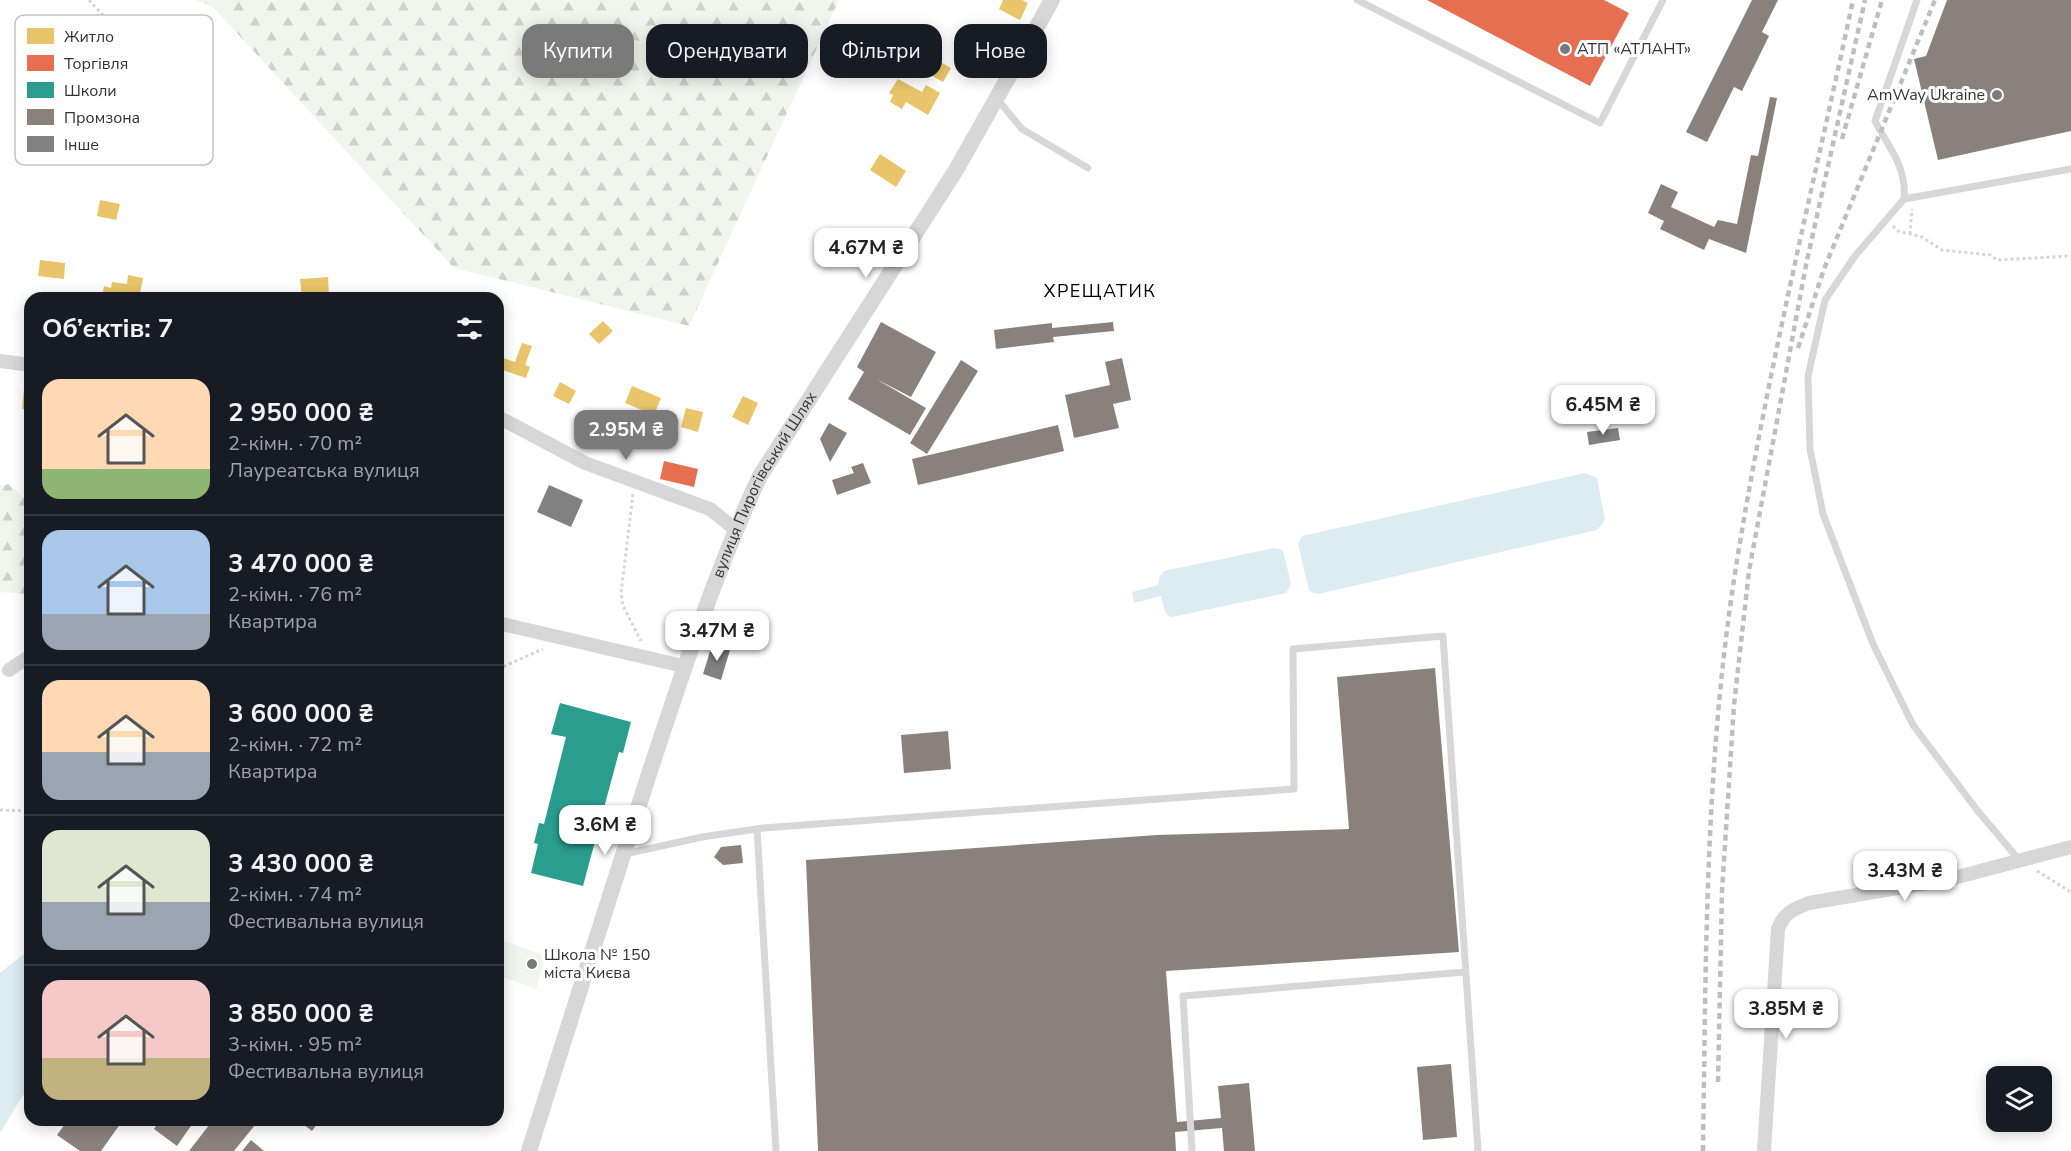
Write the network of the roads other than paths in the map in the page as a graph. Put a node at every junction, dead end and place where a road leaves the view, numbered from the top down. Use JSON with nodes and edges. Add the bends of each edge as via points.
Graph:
{"nodes":[{"id":1,"x":1052,"y":0,"type":"edge"},
{"id":2,"x":1357,"y":0,"type":"edge"},
{"id":3,"x":1663,"y":0,"type":"edge"},
{"id":4,"x":1917,"y":0,"type":"edge"},
{"id":5,"x":996,"y":98,"type":"junction"},
{"id":6,"x":1088,"y":168,"type":"dead end"},
{"id":7,"x":2071,"y":169,"type":"edge"},
{"id":8,"x":1904,"y":199,"type":"junction"},
{"id":9,"x":0,"y":361,"type":"edge"},
{"id":10,"x":24,"y":364,"type":"edge"},
{"id":11,"x":504,"y":420,"type":"edge"},
{"id":12,"x":735,"y":529,"type":"junction"},
{"id":13,"x":504,"y":624,"type":"edge"},
{"id":14,"x":24,"y":659,"type":"edge"},
{"id":15,"x":683,"y":666,"type":"junction"},
{"id":16,"x":5,"y":670,"type":"edge"},
{"id":17,"x":758,"y":829,"type":"junction"},
{"id":18,"x":2071,"y":847,"type":"edge"},
{"id":19,"x":623,"y":855,"type":"junction"},
{"id":20,"x":2020,"y":861,"type":"junction"},
{"id":21,"x":1466,"y":972,"type":"junction"},
{"id":22,"x":529,"y":1151,"type":"edge"},
{"id":23,"x":776,"y":1151,"type":"edge"},
{"id":24,"x":1192,"y":1151,"type":"edge"},
{"id":25,"x":1478,"y":1151,"type":"edge"},
{"id":26,"x":1764,"y":1151,"type":"edge"}],
"edges":[{"from":1,"to":5,"type":"street","name":"вулиця Пирогівський Шлях"},
{"from":2,"to":3,"type":"lane","via":[[1600,123]]},
{"from":4,"to":8,"type":"lane","via":[[1875,121],[1897,155],[1906,182]]},
{"from":5,"to":6,"type":"lane","via":[[1022,129]]},
{"from":5,"to":12,"type":"street","name":"вулиця Пирогівський Шлях","via":[[956,170],[760,476]]},
{"from":7,"to":8,"type":"lane"},
{"from":8,"to":20,"type":"lane","via":[[1855,256],[1825,300],[1808,376],[1810,449],[1822,514],[1873,644],[1913,725]]},
{"from":9,"to":10,"type":"street"},
{"from":11,"to":12,"type":"street","via":[[585,463],[710,509]]},
{"from":12,"to":15,"type":"street","name":"вулиця Пирогівський Шлях"},
{"from":13,"to":15,"type":"street"},
{"from":14,"to":16,"type":"street"},
{"from":15,"to":19,"type":"street","name":"вулиця Пирогівський Шлях"},
{"from":17,"to":19,"type":"lane"},
{"from":17,"to":21,"type":"lane","via":[[1294,789],[1293,649],[1443,636]]},
{"from":17,"to":23,"type":"lane"},
{"from":18,"to":20,"type":"street"},
{"from":19,"to":22,"type":"street","name":"вулиця Пирогівський Шлях"},
{"from":20,"to":26,"type":"street","via":[[1950,879],[1809,903],[1782,917],[1778,929]]},
{"from":21,"to":24,"type":"lane","via":[[1183,996]]},
{"from":21,"to":25,"type":"lane"}]}
